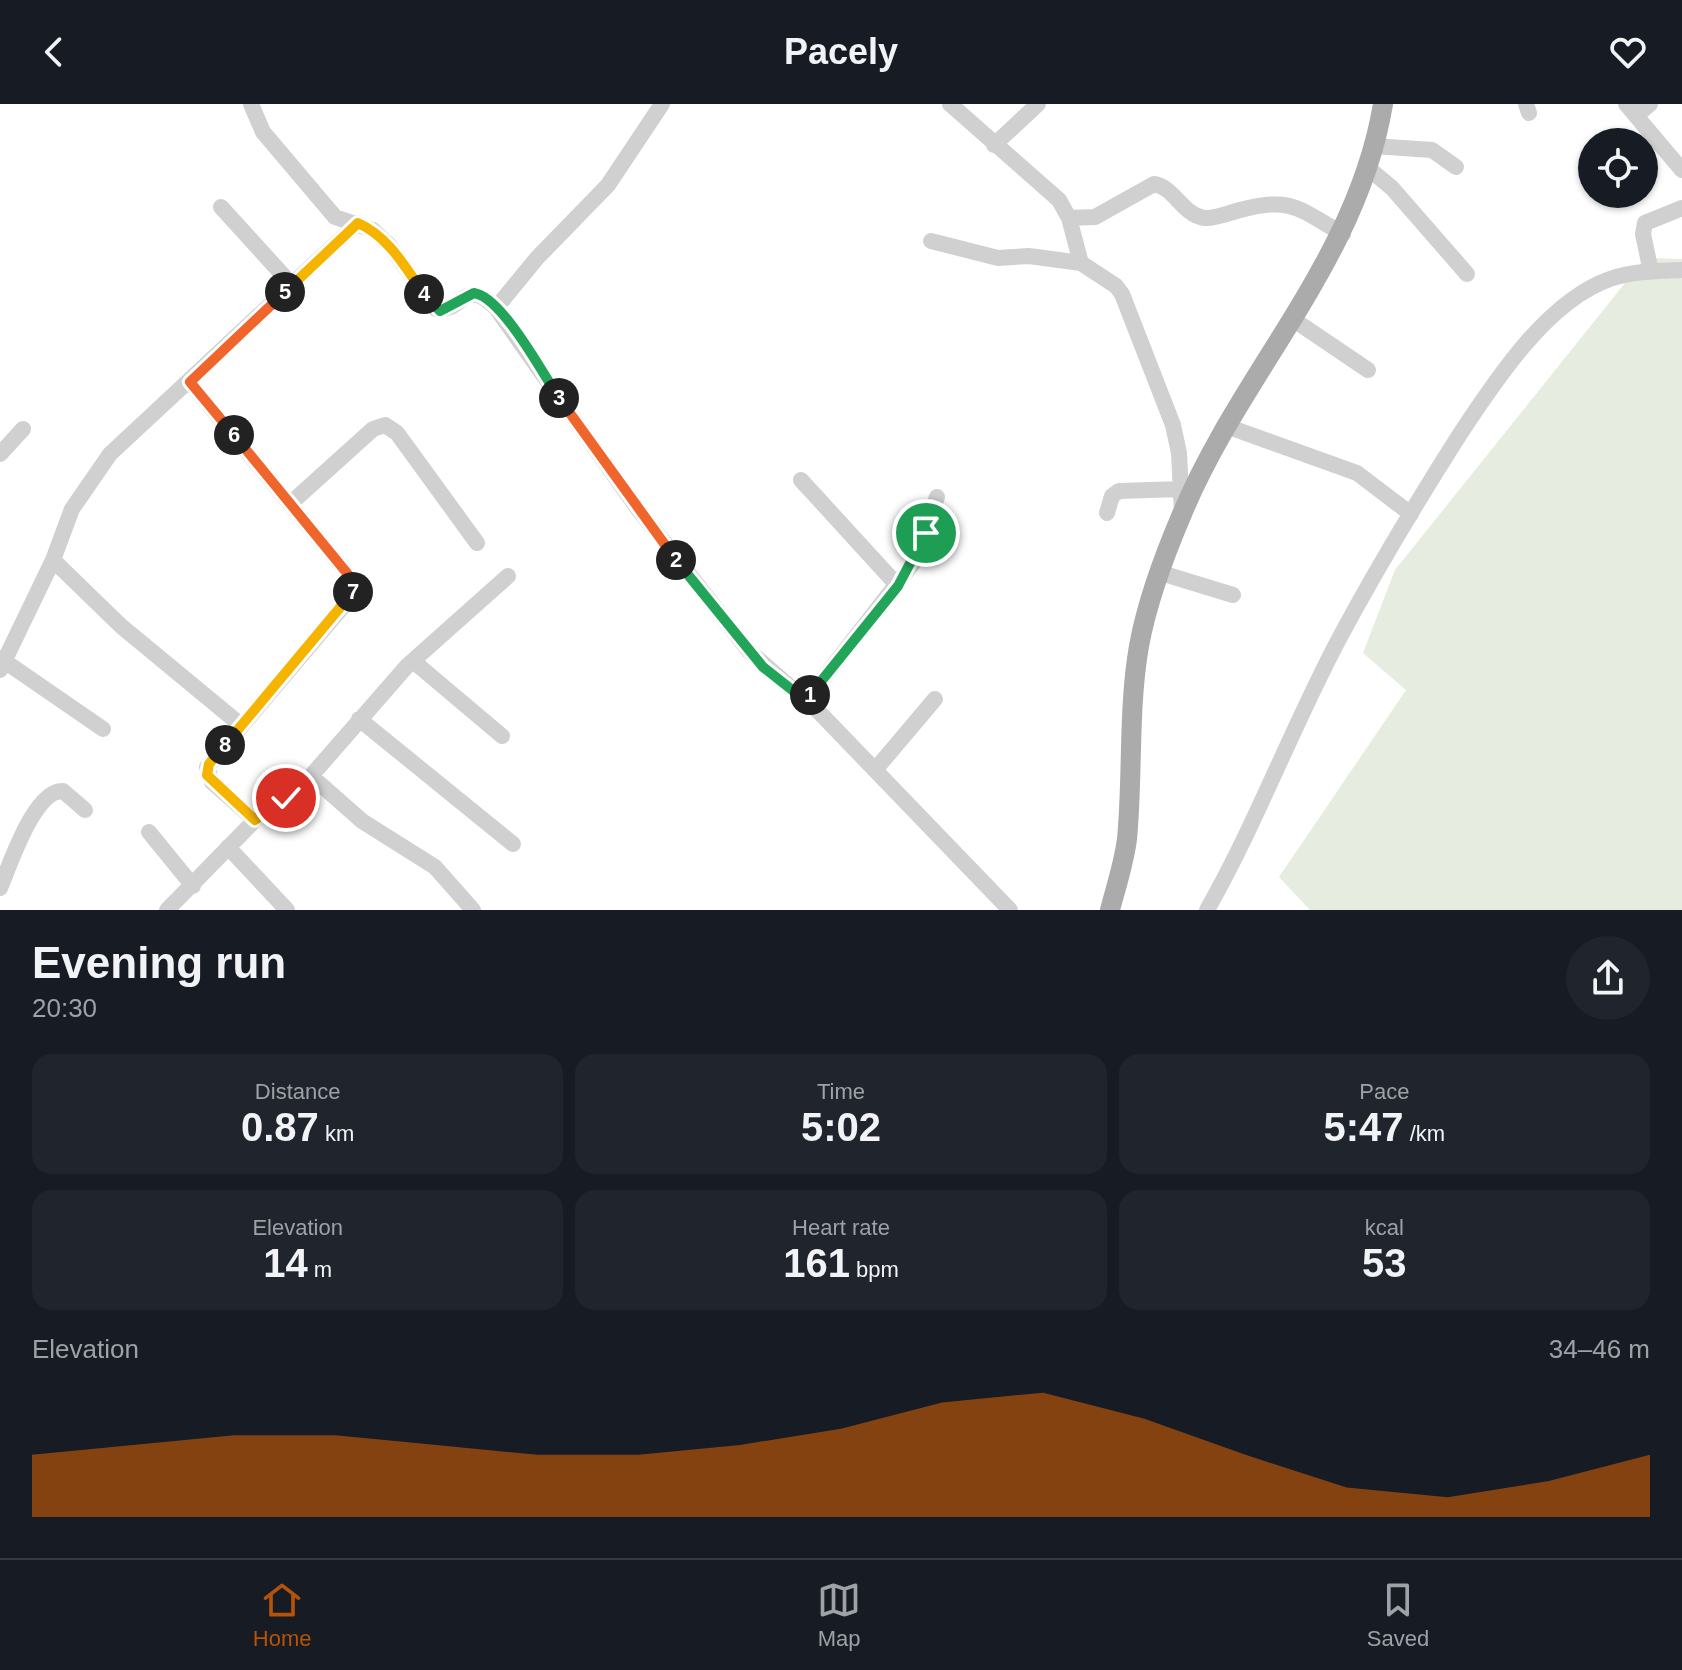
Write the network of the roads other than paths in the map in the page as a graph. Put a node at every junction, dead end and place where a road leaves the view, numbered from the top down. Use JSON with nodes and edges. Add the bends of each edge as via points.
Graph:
{"nodes":[{"id":1,"x":251,"y":104,"type":"edge"},
{"id":2,"x":662,"y":104,"type":"edge"},
{"id":3,"x":950,"y":104,"type":"edge"},
{"id":4,"x":1038,"y":104,"type":"edge"},
{"id":5,"x":1383,"y":104,"type":"edge"},
{"id":6,"x":1650,"y":104,"type":"edge"},
{"id":7,"x":1631,"y":110,"type":"edge"},
{"id":8,"x":994,"y":145,"type":"junction"},
{"id":9,"x":1373,"y":146,"type":"junction"},
{"id":10,"x":1456,"y":167,"type":"dead end"},
{"id":11,"x":1368,"y":168,"type":"junction"},
{"id":12,"x":1682,"y":170,"type":"edge"},
{"id":13,"x":221,"y":207,"type":"dead end"},
{"id":14,"x":1682,"y":208,"type":"edge"},
{"id":15,"x":1069,"y":218,"type":"junction"},
{"id":16,"x":358,"y":223,"type":"junction"},
{"id":17,"x":1343,"y":234,"type":"junction"},
{"id":18,"x":931,"y":241,"type":"dead end"},
{"id":19,"x":1081,"y":263,"type":"junction"},
{"id":20,"x":1682,"y":270,"type":"edge"},
{"id":21,"x":1651,"y":272,"type":"junction"},
{"id":22,"x":1467,"y":274,"type":"dead end"},
{"id":23,"x":292,"y":285,"type":"junction"},
{"id":24,"x":496,"y":308,"type":"junction"},
{"id":25,"x":1294,"y":320,"type":"junction"},
{"id":26,"x":1368,"y":370,"type":"dead end"},
{"id":27,"x":190,"y":382,"type":"junction"},
{"id":28,"x":1229,"y":427,"type":"junction"},
{"id":29,"x":23,"y":429,"type":"dead end"},
{"id":30,"x":0,"y":454,"type":"edge"},
{"id":31,"x":801,"y":480,"type":"dead end"},
{"id":32,"x":1181,"y":489,"type":"junction"},
{"id":33,"x":937,"y":497,"type":"dead end"},
{"id":34,"x":291,"y":503,"type":"junction"},
{"id":35,"x":1107,"y":513,"type":"dead end"},
{"id":36,"x":1411,"y":514,"type":"junction"},
{"id":37,"x":1182,"y":515,"type":"junction"},
{"id":38,"x":477,"y":543,"type":"dead end"},
{"id":39,"x":53,"y":560,"type":"junction"},
{"id":40,"x":1161,"y":573,"type":"junction"},
{"id":41,"x":508,"y":576,"type":"dead end"},
{"id":42,"x":898,"y":586,"type":"junction"},
{"id":43,"x":1233,"y":595,"type":"dead end"},
{"id":44,"x":413,"y":661,"type":"junction"},
{"id":45,"x":1,"y":663,"type":"edge"},
{"id":46,"x":935,"y":699,"type":"dead end"},
{"id":47,"x":806,"y":701,"type":"junction"},
{"id":48,"x":359,"y":719,"type":"junction"},
{"id":49,"x":242,"y":726,"type":"junction"},
{"id":50,"x":103,"y":729,"type":"dead end"},
{"id":51,"x":502,"y":736,"type":"dead end"},
{"id":52,"x":875,"y":770,"type":"junction"},
{"id":53,"x":311,"y":776,"type":"junction"},
{"id":54,"x":85,"y":810,"type":"dead end"},
{"id":55,"x":255,"y":820,"type":"junction"},
{"id":56,"x":149,"y":832,"type":"dead end"},
{"id":57,"x":513,"y":844,"type":"dead end"},
{"id":58,"x":228,"y":847,"type":"junction"},
{"id":59,"x":193,"y":886,"type":"junction"},
{"id":60,"x":0,"y":888,"type":"edge"},
{"id":61,"x":167,"y":910,"type":"edge"},
{"id":62,"x":287,"y":910,"type":"edge"},
{"id":63,"x":473,"y":910,"type":"edge"},
{"id":64,"x":1010,"y":910,"type":"edge"},
{"id":65,"x":1110,"y":910,"type":"edge"},
{"id":66,"x":1207,"y":910,"type":"edge"}],
"edges":[{"from":1,"to":16,"type":"street","via":[[263,132],[335,217]]},
{"from":2,"to":24,"type":"street","via":[[608,185]]},
{"from":3,"to":8,"type":"street"},
{"from":4,"to":8,"type":"street"},
{"from":5,"to":9,"type":"main road"},
{"from":6,"to":7,"type":"street"},
{"from":7,"to":12,"type":"street"},
{"from":8,"to":15,"type":"street","via":[[1059,200]]},
{"from":9,"to":10,"type":"street","via":[[1432,150]]},
{"from":9,"to":11,"type":"main road"},
{"from":11,"to":17,"type":"main road"},
{"from":11,"to":22,"type":"street"},
{"from":13,"to":23,"type":"street"},
{"from":14,"to":21,"type":"street","via":[[1645,223]]},
{"from":15,"to":17,"type":"street","via":[[1095,217],[1154,184],[1199,216],[1276,201]]},
{"from":15,"to":19,"type":"street"},
{"from":16,"to":23,"type":"street"},
{"from":16,"to":24,"type":"street","via":[[389,245],[436,309],[445,310],[474,293]]},
{"from":17,"to":25,"type":"main road"},
{"from":18,"to":19,"type":"street","via":[[998,258]]},
{"from":19,"to":32,"type":"street","via":[[1116,286],[1126,302],[1173,425]]},
{"from":20,"to":21,"type":"street"},
{"from":21,"to":36,"type":"street","via":[[1608,280],[1587,292],[1516,352]]},
{"from":23,"to":27,"type":"street"},
{"from":24,"to":47,"type":"street","via":[[694,584],[763,667]]},
{"from":25,"to":26,"type":"street"},
{"from":25,"to":28,"type":"main road"},
{"from":27,"to":34,"type":"street"},
{"from":27,"to":39,"type":"street","via":[[103,464],[72,509]]},
{"from":28,"to":36,"type":"street","via":[[1357,473]]},
{"from":28,"to":37,"type":"main road"},
{"from":29,"to":30,"type":"street"},
{"from":31,"to":42,"type":"street"},
{"from":32,"to":35,"type":"street","via":[[1119,491]]},
{"from":32,"to":37,"type":"street"},
{"from":33,"to":42,"type":"street","via":[[913,563]]},
{"from":34,"to":38,"type":"street","via":[[373,429],[385,425],[397,433]]},
{"from":34,"to":49,"type":"street","via":[[351,578],[354,591]]},
{"from":36,"to":66,"type":"street","via":[[1340,637]]},
{"from":37,"to":40,"type":"main road"},
{"from":39,"to":45,"type":"street"},
{"from":39,"to":49,"type":"street","via":[[121,626]]},
{"from":40,"to":43,"type":"street"},
{"from":40,"to":65,"type":"main road","via":[[1139,650],[1126,843]]},
{"from":41,"to":44,"type":"street"},
{"from":42,"to":47,"type":"street"},
{"from":44,"to":48,"type":"street"},
{"from":44,"to":51,"type":"street"},
{"from":45,"to":50,"type":"street"},
{"from":46,"to":52,"type":"street"},
{"from":47,"to":52,"type":"street"},
{"from":48,"to":53,"type":"street"},
{"from":48,"to":57,"type":"street"},
{"from":49,"to":55,"type":"street","via":[[209,764],[207,775]]},
{"from":52,"to":64,"type":"street"},
{"from":53,"to":55,"type":"street"},
{"from":53,"to":63,"type":"street","via":[[362,821],[435,867]]},
{"from":54,"to":60,"type":"street","via":[[63,791],[51,794],[27,824]]},
{"from":55,"to":58,"type":"street"},
{"from":56,"to":59,"type":"street"},
{"from":58,"to":59,"type":"street"},
{"from":58,"to":62,"type":"street"},
{"from":59,"to":61,"type":"street"}]}
